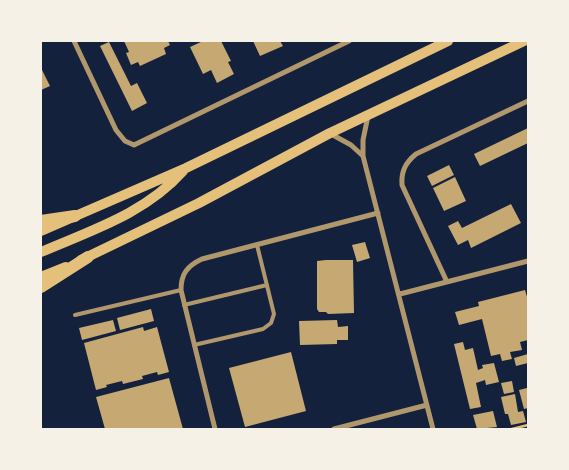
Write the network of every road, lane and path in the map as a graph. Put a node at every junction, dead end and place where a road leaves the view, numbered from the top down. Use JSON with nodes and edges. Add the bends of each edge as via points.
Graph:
{"nodes":[{"id":1,"x":74,"y":41,"type":"edge"},
{"id":2,"x":349,"y":41,"type":"edge"},
{"id":3,"x":448,"y":41,"type":"edge"},
{"id":4,"x":524,"y":41,"type":"edge"},
{"id":5,"x":528,"y":101,"type":"edge"},
{"id":6,"x":368,"y":116,"type":"junction"},
{"id":7,"x":330,"y":133,"type":"junction"},
{"id":8,"x":363,"y":156,"type":"junction"},
{"id":9,"x":186,"y":168,"type":"junction"},
{"id":10,"x":378,"y":213,"type":"junction"},
{"id":11,"x":75,"y":216,"type":"junction"},
{"id":12,"x":41,"y":221,"type":"edge"},
{"id":13,"x":41,"y":231,"type":"edge"},
{"id":14,"x":257,"y":245,"type":"junction"},
{"id":15,"x":41,"y":252,"type":"edge"},
{"id":16,"x":88,"y":257,"type":"junction"},
{"id":17,"x":528,"y":261,"type":"edge"},
{"id":18,"x":41,"y":277,"type":"edge"},
{"id":19,"x":446,"y":282,"type":"junction"},
{"id":20,"x":267,"y":285,"type":"junction"},
{"id":21,"x":41,"y":287,"type":"edge"},
{"id":22,"x":181,"y":290,"type":"junction"},
{"id":23,"x":400,"y":294,"type":"junction"},
{"id":24,"x":184,"y":305,"type":"junction"},
{"id":25,"x":75,"y":315,"type":"dead end"},
{"id":26,"x":194,"y":345,"type":"junction"},
{"id":27,"x":427,"y":405,"type":"junction"},
{"id":28,"x":528,"y":425,"type":"edge"},
{"id":29,"x":215,"y":429,"type":"edge"},
{"id":30,"x":334,"y":429,"type":"edge"},
{"id":31,"x":434,"y":429,"type":"edge"},
{"id":32,"x":512,"y":429,"type":"edge"}],
"edges":[{"from":1,"to":2,"type":"street","via":[[116,130],[125,141],[134,145]]},
{"from":3,"to":9,"type":"main road"},
{"from":4,"to":6,"type":"main road"},
{"from":5,"to":19,"type":"street","via":[[416,154],[404,168],[402,186]]},
{"from":6,"to":7,"type":"main road"},
{"from":6,"to":8,"type":"street"},
{"from":7,"to":8,"type":"street","via":[[345,140]]},
{"from":7,"to":16,"type":"main road","via":[[200,203]]},
{"from":8,"to":10,"type":"street"},
{"from":9,"to":11,"type":"main road"},
{"from":9,"to":15,"type":"main road","via":[[163,192],[136,209]]},
{"from":10,"to":14,"type":"street"},
{"from":10,"to":23,"type":"street"},
{"from":11,"to":12,"type":"main road"},
{"from":11,"to":13,"type":"main road"},
{"from":14,"to":20,"type":"lane"},
{"from":14,"to":22,"type":"street","via":[[192,263],[183,275]]},
{"from":16,"to":18,"type":"main road"},
{"from":16,"to":21,"type":"main road"},
{"from":17,"to":19,"type":"street"},
{"from":19,"to":23,"type":"street"},
{"from":20,"to":24,"type":"lane"},
{"from":20,"to":26,"type":"lane","via":[[274,314],[269,325]]},
{"from":22,"to":24,"type":"street"},
{"from":22,"to":25,"type":"lane"},
{"from":23,"to":27,"type":"street"},
{"from":24,"to":26,"type":"street"},
{"from":26,"to":29,"type":"street"},
{"from":27,"to":30,"type":"street"},
{"from":27,"to":31,"type":"street"},
{"from":28,"to":32,"type":"path"}]}
